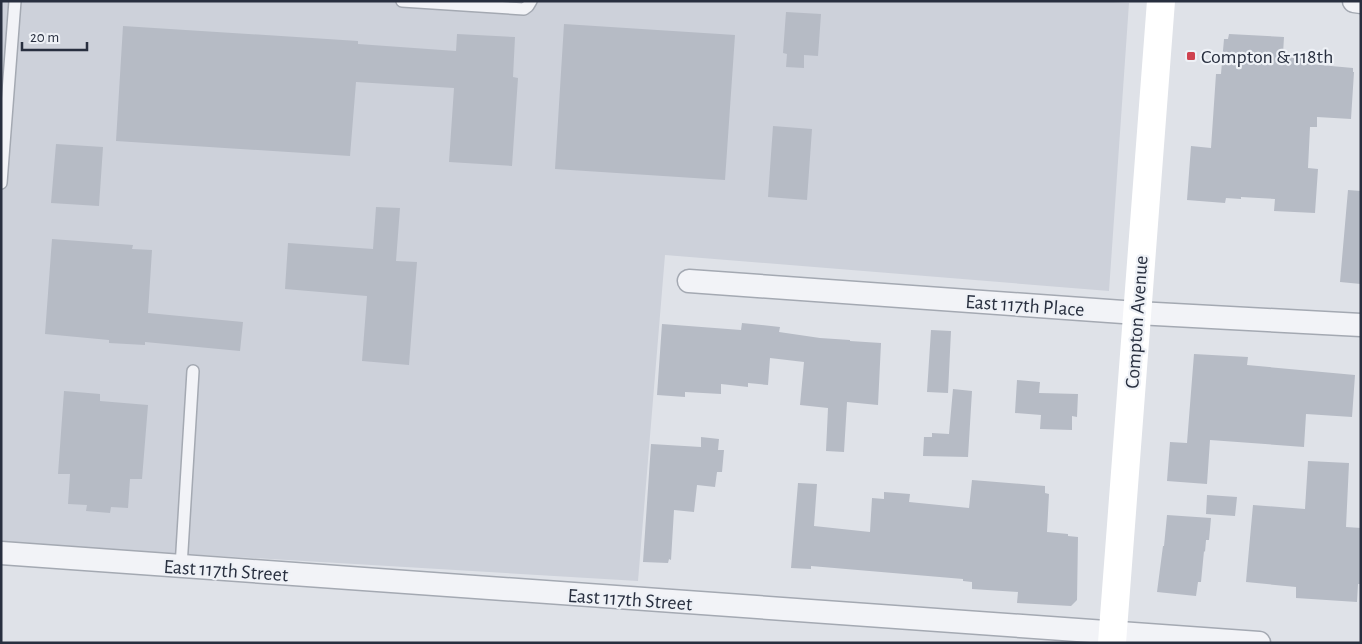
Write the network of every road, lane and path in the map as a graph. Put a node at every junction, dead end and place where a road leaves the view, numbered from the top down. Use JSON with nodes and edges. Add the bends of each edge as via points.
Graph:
{"nodes":[{"id":1,"x":15,"y":1,"type":"edge"},
{"id":2,"x":402,"y":1,"type":"edge"},
{"id":3,"x":531,"y":1,"type":"edge"},
{"id":4,"x":1161,"y":1,"type":"edge"},
{"id":5,"x":1354,"y":1,"type":"edge"},
{"id":6,"x":1361,"y":2,"type":"edge"},
{"id":7,"x":1,"y":183,"type":"edge"},
{"id":8,"x":689,"y":281,"type":"dead end"},
{"id":9,"x":1137,"y":313,"type":"junction"},
{"id":10,"x":1361,"y":325,"type":"edge"},
{"id":11,"x":193,"y":371,"type":"dead end"},
{"id":12,"x":1,"y":553,"type":"edge"},
{"id":13,"x":181,"y":567,"type":"junction"},
{"id":14,"x":1113,"y":638,"type":"edge"},
{"id":15,"x":1259,"y":643,"type":"edge"}],
"edges":[{"from":1,"to":7,"type":"lane"},
{"from":2,"to":3,"type":"lane","via":[[524,9]]},
{"from":4,"to":9,"type":"main road","name":"Compton Avenue"},
{"from":5,"to":6,"type":"street"},
{"from":8,"to":9,"type":"street","name":"East 117th Place"},
{"from":9,"to":10,"type":"street","name":"East 117th Place"},
{"from":9,"to":14,"type":"main road","name":"Compton Avenue"},
{"from":11,"to":13,"type":"lane"},
{"from":12,"to":13,"type":"street","name":"East 117th Street"},
{"from":13,"to":14,"type":"street","name":"East 117th Street"},
{"from":14,"to":15,"type":"street","name":"East 117th Street"}]}
